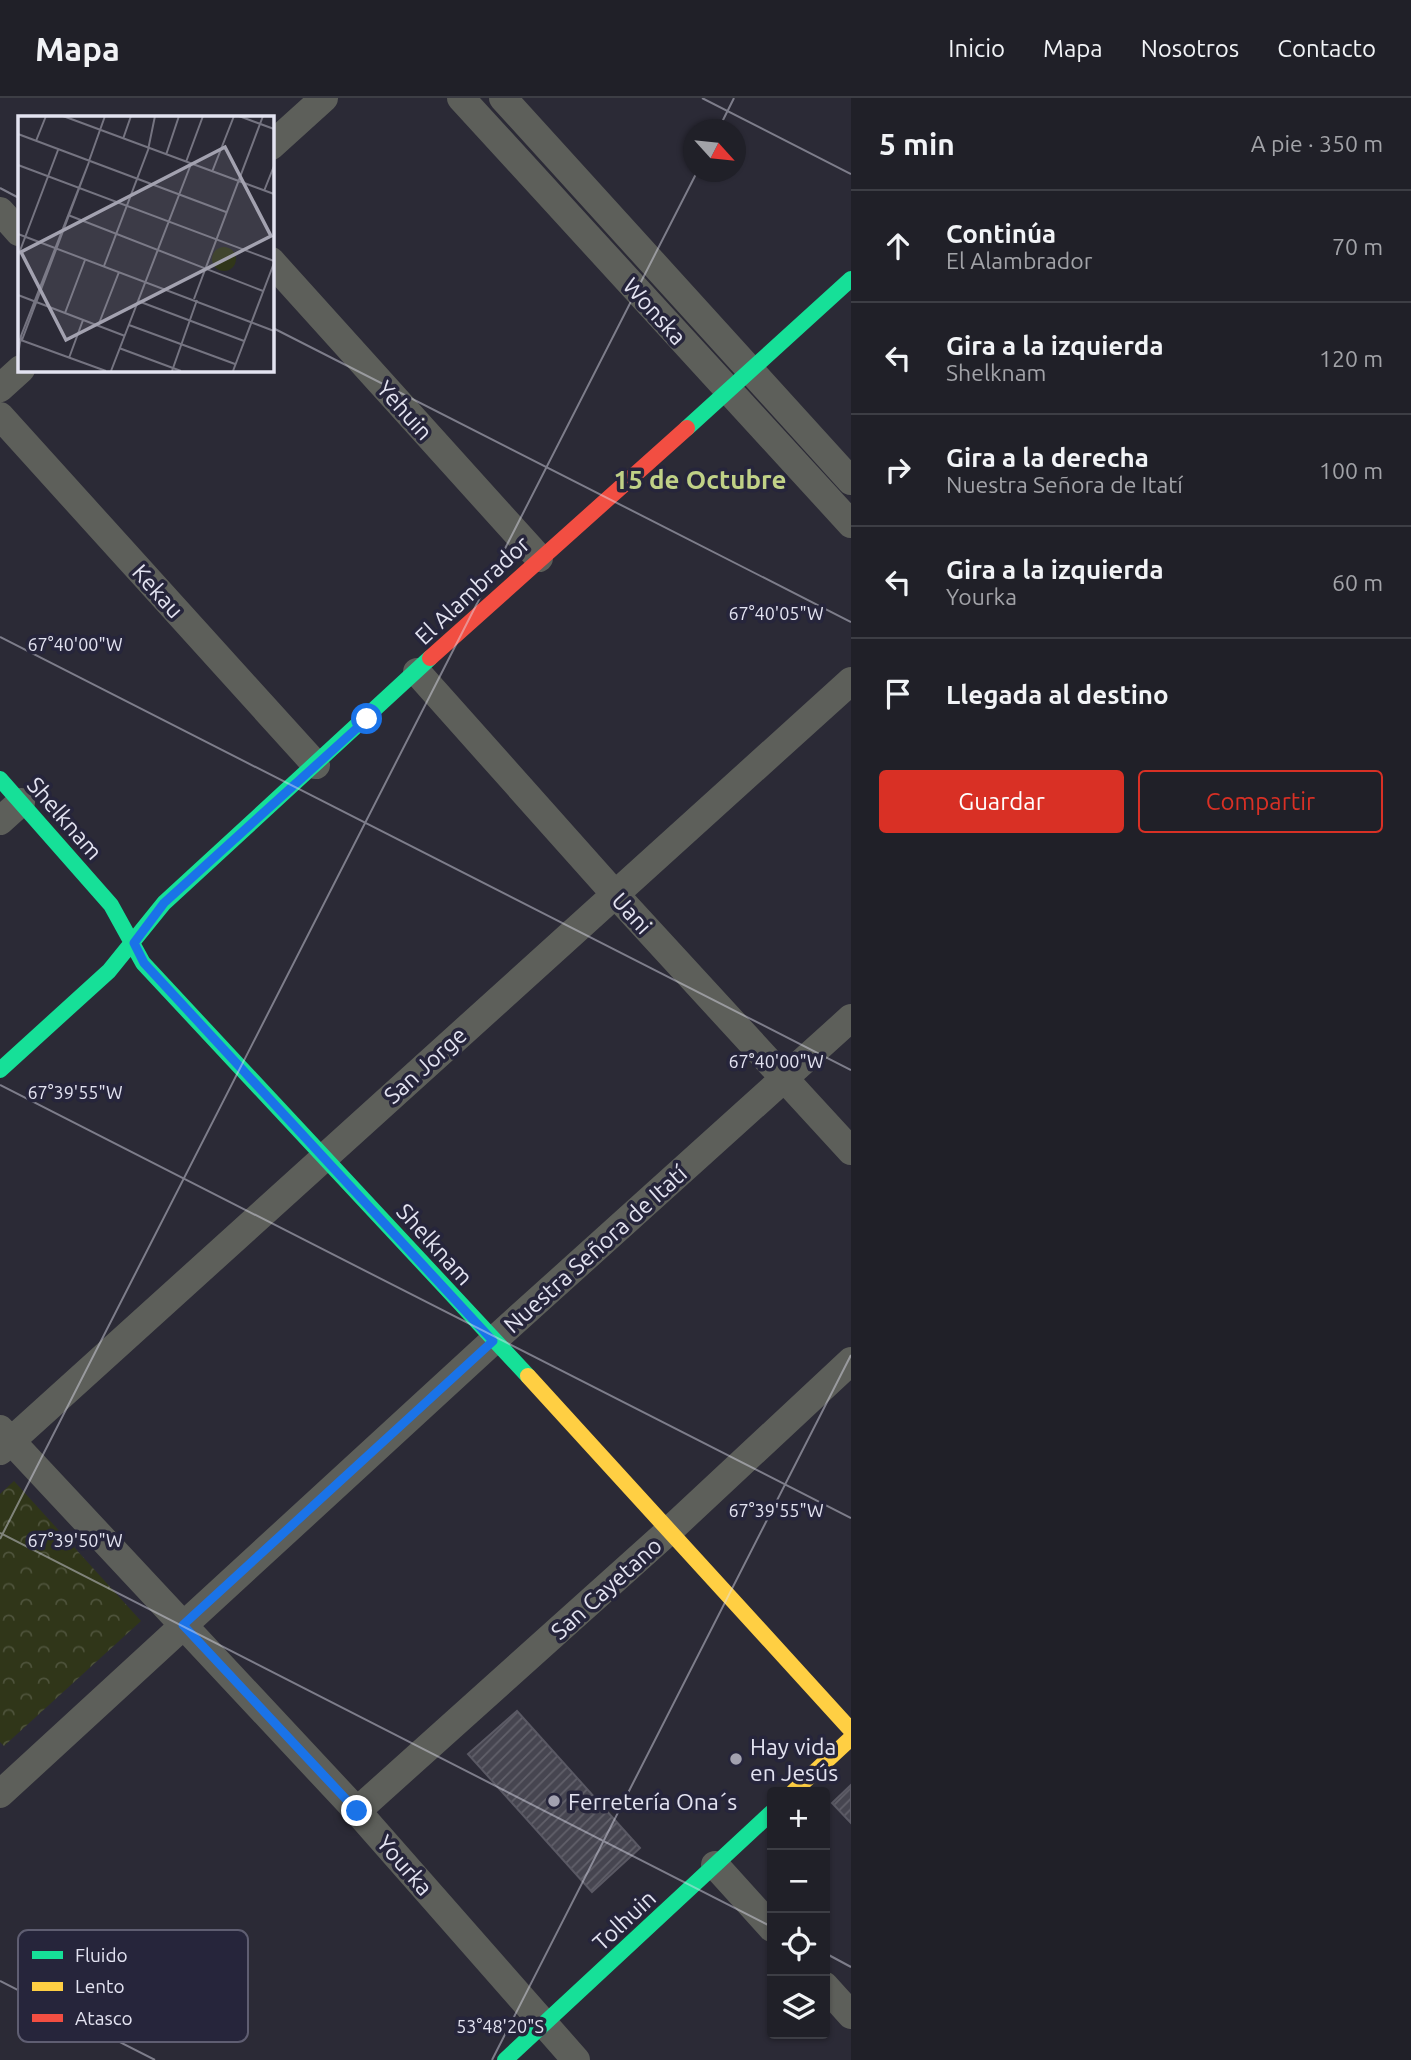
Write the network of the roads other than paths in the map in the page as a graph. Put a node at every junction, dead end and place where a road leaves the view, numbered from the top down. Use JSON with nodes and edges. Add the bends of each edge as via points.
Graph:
{"nodes":[{"id":1,"x":324,"y":98,"type":"edge"},
{"id":2,"x":461,"y":98,"type":"edge"},
{"id":3,"x":503,"y":98,"type":"edge"},
{"id":4,"x":273,"y":144,"type":"edge"},
{"id":5,"x":0,"y":211,"type":"edge"},
{"id":6,"x":18,"y":231,"type":"edge"},
{"id":7,"x":273,"y":263,"type":"edge"},
{"id":8,"x":851,"y":279,"type":"edge"},
{"id":9,"x":19,"y":371,"type":"edge"},
{"id":10,"x":750,"y":371,"type":"junction"},
{"id":11,"x":0,"y":388,"type":"edge"},
{"id":12,"x":729,"y":391,"type":"junction"},
{"id":13,"x":0,"y":416,"type":"edge"},
{"id":14,"x":851,"y":481,"type":"edge"},
{"id":15,"x":851,"y":524,"type":"edge"},
{"id":16,"x":538,"y":558,"type":"junction"},
{"id":17,"x":417,"y":672,"type":"junction"},
{"id":18,"x":851,"y":681,"type":"edge"},
{"id":19,"x":316,"y":765,"type":"junction"},
{"id":20,"x":0,"y":779,"type":"edge"},
{"id":21,"x":21,"y":802,"type":"junction"},
{"id":22,"x":0,"y":821,"type":"edge"},
{"id":23,"x":614,"y":893,"type":"junction"},
{"id":24,"x":134,"y":943,"type":"junction"},
{"id":25,"x":851,"y":1018,"type":"edge"},
{"id":26,"x":0,"y":1070,"type":"edge"},
{"id":27,"x":784,"y":1079,"type":"junction"},
{"id":28,"x":851,"y":1151,"type":"edge"},
{"id":29,"x":324,"y":1156,"type":"junction"},
{"id":30,"x":493,"y":1341,"type":"junction"},
{"id":31,"x":851,"y":1361,"type":"edge"},
{"id":32,"x":4,"y":1440,"type":"edge"},
{"id":33,"x":671,"y":1529,"type":"junction"},
{"id":34,"x":183,"y":1625,"type":"junction"},
{"id":35,"x":851,"y":1730,"type":"edge"},
{"id":36,"x":851,"y":1738,"type":"edge"},
{"id":37,"x":798,"y":1787,"type":"edge"},
{"id":38,"x":0,"y":1794,"type":"edge"},
{"id":39,"x":357,"y":1811,"type":"junction"},
{"id":40,"x":767,"y":1817,"type":"edge"},
{"id":41,"x":715,"y":1865,"type":"junction"},
{"id":42,"x":767,"y":1922,"type":"edge"},
{"id":43,"x":830,"y":1992,"type":"edge"},
{"id":44,"x":851,"y":2015,"type":"edge"},
{"id":45,"x":544,"y":2025,"type":"junction"},
{"id":46,"x":505,"y":2060,"type":"edge"},
{"id":47,"x":576,"y":2060,"type":"edge"}],
"edges":[{"from":1,"to":4,"type":"street"},
{"from":2,"to":12,"type":"street","name":"Wonska"},
{"from":3,"to":10,"type":"street","name":"Wonska"},
{"from":5,"to":6,"type":"street"},
{"from":7,"to":16,"type":"street","name":"Yehuin"},
{"from":8,"to":10,"type":"street","name":"El Alambrador"},
{"from":9,"to":11,"type":"street"},
{"from":10,"to":12,"type":"street","name":"El Alambrador"},
{"from":10,"to":14,"type":"street","name":"Wonska"},
{"from":12,"to":15,"type":"street","name":"Wonska"},
{"from":12,"to":16,"type":"street","name":"El Alambrador"},
{"from":13,"to":19,"type":"street","name":"Kekau"},
{"from":16,"to":17,"type":"street","name":"El Alambrador"},
{"from":17,"to":19,"type":"street","name":"El Alambrador"},
{"from":17,"to":23,"type":"street","name":"Uani"},
{"from":18,"to":23,"type":"street","name":"San Jorge"},
{"from":19,"to":24,"type":"street","name":"El Alambrador","via":[[164,903]]},
{"from":20,"to":21,"type":"street","name":"Shelknam"},
{"from":21,"to":22,"type":"street"},
{"from":21,"to":24,"type":"street","name":"Shelknam","via":[[111,905]]},
{"from":23,"to":27,"type":"street","name":"Uani"},
{"from":23,"to":29,"type":"street","name":"San Jorge"},
{"from":24,"to":26,"type":"street","name":"El Alambrador"},
{"from":24,"to":29,"type":"street","name":"Shelknam","via":[[144,963]]},
{"from":25,"to":27,"type":"street","name":"Nuestra Señora de Itatí"},
{"from":27,"to":28,"type":"street","name":"Uani"},
{"from":27,"to":30,"type":"street","name":"Nuestra Señora de Itatí"},
{"from":29,"to":30,"type":"street","name":"Shelknam"},
{"from":29,"to":32,"type":"street","name":"San Jorge"},
{"from":30,"to":33,"type":"street","name":"Shelknam"},
{"from":30,"to":34,"type":"street","name":"Nuestra Señora de Itatí"},
{"from":31,"to":33,"type":"street","name":"San Cayetano"},
{"from":32,"to":34,"type":"street","name":"Yourka"},
{"from":33,"to":35,"type":"street","name":"Shelknam"},
{"from":33,"to":39,"type":"street","name":"San Cayetano"},
{"from":34,"to":38,"type":"street","name":"Nuestra Señora de Itatí"},
{"from":34,"to":39,"type":"street","name":"Yourka"},
{"from":36,"to":37,"type":"street"},
{"from":39,"to":45,"type":"street","name":"Yourka"},
{"from":40,"to":41,"type":"street","name":"Tolhuin"},
{"from":41,"to":42,"type":"street"},
{"from":41,"to":45,"type":"street","name":"Tolhuin"},
{"from":43,"to":44,"type":"street"},
{"from":45,"to":46,"type":"street","name":"Tolhuin"},
{"from":45,"to":47,"type":"street","name":"Yourka"}]}
